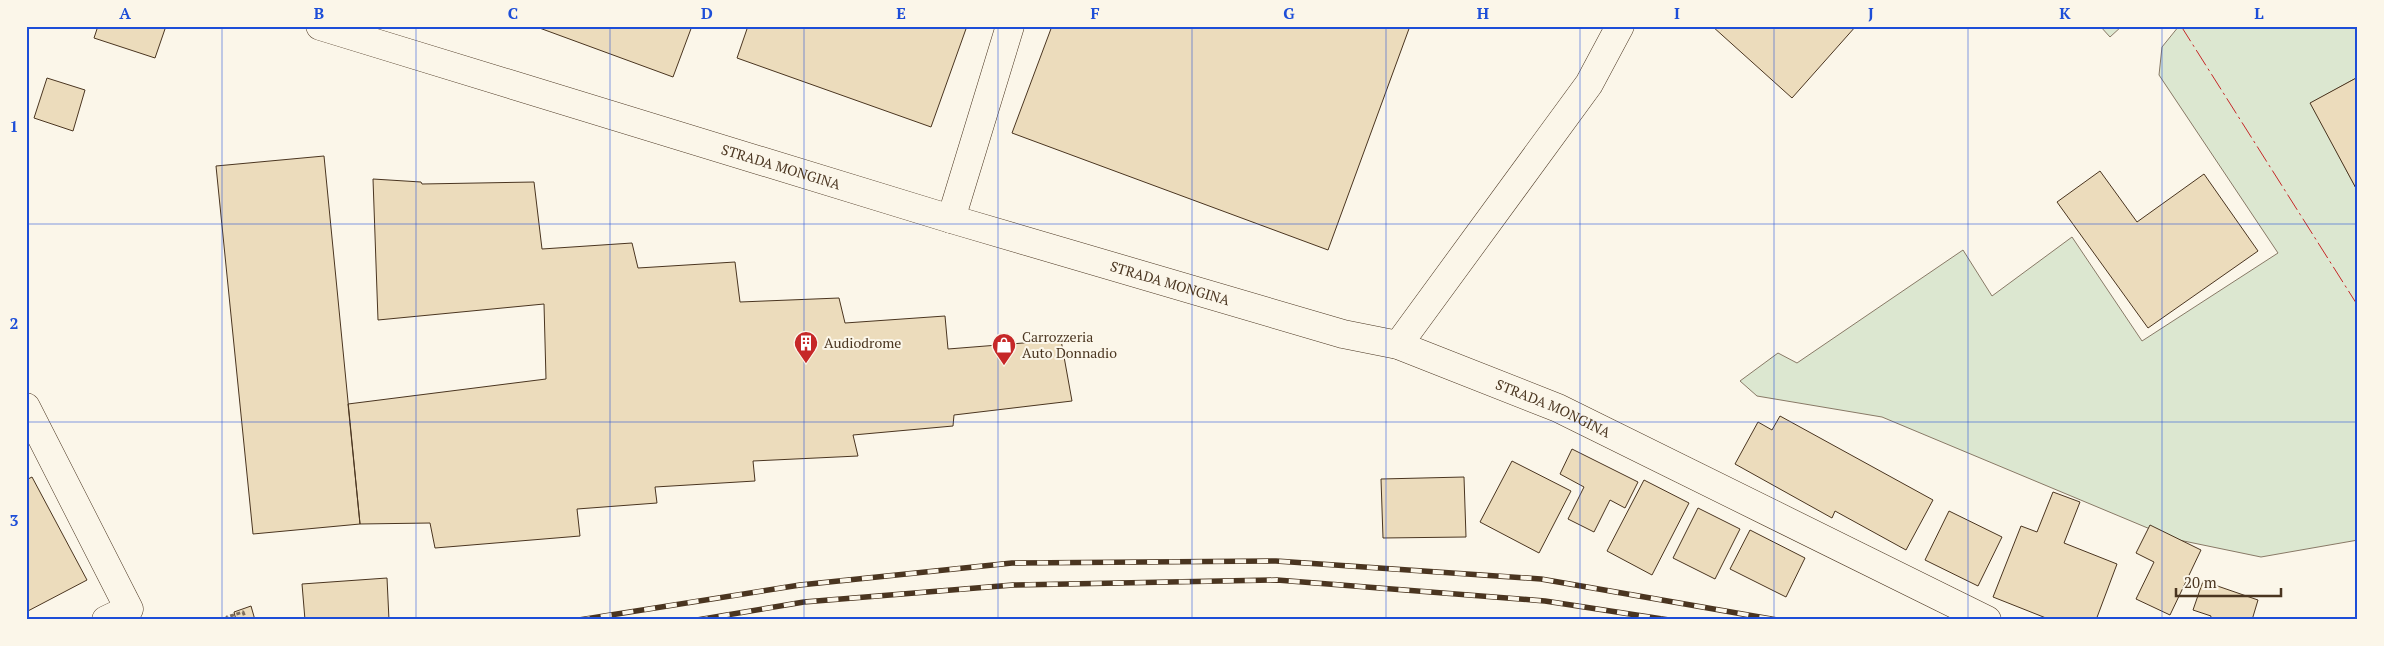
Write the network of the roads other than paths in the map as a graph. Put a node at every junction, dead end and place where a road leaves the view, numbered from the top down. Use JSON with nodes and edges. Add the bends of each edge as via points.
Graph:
{"nodes":[{"id":1,"x":320,"y":26,"type":"edge"},
{"id":2,"x":1010,"y":26,"type":"edge"},
{"id":3,"x":1620,"y":26,"type":"edge"},
{"id":4,"x":951,"y":220,"type":"junction"},
{"id":5,"x":1398,"y":345,"type":"junction"},
{"id":6,"x":26,"y":407,"type":"edge"},
{"id":7,"x":118,"y":614,"type":"edge"},
{"id":8,"x":1987,"y":620,"type":"edge"}],
"edges":[{"from":1,"to":4,"type":"street","name":"STRADA MONGINA"},
{"from":2,"to":4,"type":"street"},
{"from":3,"to":5,"type":"street","via":[[1589,84]]},
{"from":4,"to":5,"type":"street","name":"STRADA MONGINA","via":[[1343,334]]},
{"from":5,"to":8,"type":"street","name":"STRADA MONGINA","via":[[1558,408]]},
{"from":6,"to":7,"type":"street"}]}
